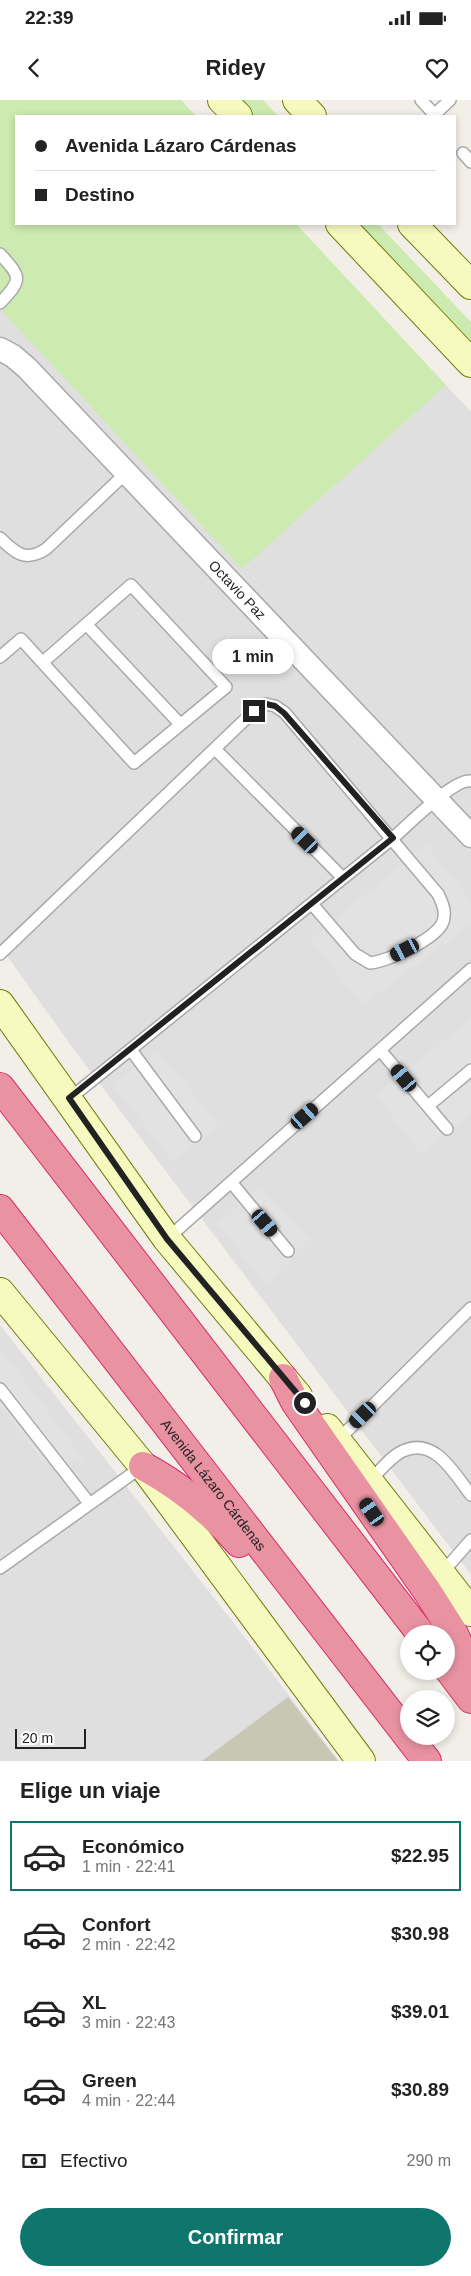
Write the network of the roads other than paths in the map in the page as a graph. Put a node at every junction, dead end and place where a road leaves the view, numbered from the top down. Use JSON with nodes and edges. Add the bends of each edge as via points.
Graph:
{"nodes":[{"id":1,"x":222,"y":100,"type":"edge"},
{"id":2,"x":297,"y":100,"type":"edge"},
{"id":3,"x":421,"y":100,"type":"edge"},
{"id":4,"x":450,"y":100,"type":"edge"},
{"id":5,"x":237,"y":115,"type":"edge"},
{"id":6,"x":311,"y":115,"type":"edge"},
{"id":7,"x":433,"y":115,"type":"edge"},
{"id":8,"x":463,"y":153,"type":"dead end"},
{"id":9,"x":471,"y":162,"type":"edge"},
{"id":10,"x":341,"y":225,"type":"edge"},
{"id":11,"x":413,"y":225,"type":"edge"},
{"id":12,"x":0,"y":254,"type":"edge"},
{"id":13,"x":471,"y":285,"type":"edge"},
{"id":14,"x":0,"y":303,"type":"edge"},
{"id":15,"x":0,"y":349,"type":"edge"},
{"id":16,"x":471,"y":363,"type":"edge"},
{"id":17,"x":126,"y":473,"type":"junction"},
{"id":18,"x":0,"y":538,"type":"edge"},
{"id":19,"x":86,"y":624,"type":"junction"},
{"id":20,"x":0,"y":657,"type":"edge"},
{"id":21,"x":43,"y":662,"type":"junction"},
{"id":22,"x":180,"y":724,"type":"junction"},
{"id":23,"x":215,"y":749,"type":"junction"},
{"id":24,"x":471,"y":780,"type":"edge"},
{"id":25,"x":436,"y":798,"type":"junction"},
{"id":26,"x":471,"y":836,"type":"edge"},
{"id":27,"x":393,"y":838,"type":"junction"},
{"id":28,"x":344,"y":878,"type":"junction"},
{"id":29,"x":312,"y":904,"type":"junction"},
{"id":30,"x":0,"y":954,"type":"edge"},
{"id":31,"x":471,"y":969,"type":"edge"},
{"id":32,"x":0,"y":1004,"type":"edge"},
{"id":33,"x":131,"y":1050,"type":"junction"},
{"id":34,"x":380,"y":1050,"type":"junction"},
{"id":35,"x":471,"y":1070,"type":"edge"},
{"id":36,"x":0,"y":1087,"type":"edge"},
{"id":37,"x":69,"y":1098,"type":"junction"},
{"id":38,"x":428,"y":1106,"type":"junction"},
{"id":39,"x":447,"y":1129,"type":"dead end"},
{"id":40,"x":195,"y":1136,"type":"dead end"},
{"id":41,"x":231,"y":1182,"type":"junction"},
{"id":42,"x":0,"y":1209,"type":"edge"},
{"id":43,"x":167,"y":1239,"type":"junction"},
{"id":44,"x":288,"y":1251,"type":"dead end"},
{"id":45,"x":0,"y":1292,"type":"edge"},
{"id":46,"x":471,"y":1308,"type":"edge"},
{"id":47,"x":283,"y":1378,"type":"junction"},
{"id":48,"x":0,"y":1389,"type":"edge"},
{"id":49,"x":338,"y":1440,"type":"junction"},
{"id":50,"x":143,"y":1466,"type":"junction"},
{"id":51,"x":369,"y":1482,"type":"junction"},
{"id":52,"x":471,"y":1495,"type":"edge"},
{"id":53,"x":89,"y":1503,"type":"junction"},
{"id":54,"x":471,"y":1540,"type":"edge"},
{"id":55,"x":0,"y":1568,"type":"edge"},
{"id":56,"x":442,"y":1573,"type":"junction"},
{"id":57,"x":471,"y":1611,"type":"edge"},
{"id":58,"x":414,"y":1625,"type":"edge"},
{"id":59,"x":342,"y":1650,"type":"junction"},
{"id":60,"x":471,"y":1670,"type":"edge"},
{"id":61,"x":455,"y":1678,"type":"edge"},
{"id":62,"x":471,"y":1698,"type":"edge"},
{"id":63,"x":361,"y":1761,"type":"edge"},
{"id":64,"x":427,"y":1761,"type":"edge"}],
"edges":[{"from":1,"to":5,"type":"street"},
{"from":2,"to":6,"type":"street"},
{"from":3,"to":7,"type":"lane"},
{"from":4,"to":7,"type":"lane"},
{"from":8,"to":9,"type":"lane"},
{"from":10,"to":16,"type":"street"},
{"from":11,"to":13,"type":"street"},
{"from":12,"to":14,"type":"lane","via":[[17,272],[17,282]]},
{"from":15,"to":17,"type":"street","name":"Octavio Paz","via":[[27,368]]},
{"from":17,"to":18,"type":"lane","via":[[35,556],[24,556]]},
{"from":17,"to":25,"type":"street","name":"Octavio Paz"},
{"from":19,"to":21,"type":"lane"},
{"from":19,"to":22,"type":"lane"},
{"from":19,"to":22,"type":"lane","via":[[131,585],[226,687]]},
{"from":20,"to":21,"type":"lane","via":[[21,639]]},
{"from":21,"to":22,"type":"lane","via":[[134,763]]},
{"from":23,"to":27,"type":"lane","via":[[254,711],[266,704],[275,706]]},
{"from":23,"to":28,"type":"lane"},
{"from":23,"to":30,"type":"lane"},
{"from":24,"to":25,"type":"lane","via":[[463,781]]},
{"from":25,"to":26,"type":"street","name":"Octavio Paz"},
{"from":25,"to":27,"type":"lane"},
{"from":27,"to":28,"type":"lane"},
{"from":27,"to":29,"type":"lane","via":[[443,903],[445,914],[442,923],[433,933],[390,958],[370,963],[355,954]]},
{"from":28,"to":29,"type":"lane"},
{"from":29,"to":33,"type":"lane"},
{"from":31,"to":34,"type":"lane"},
{"from":32,"to":37,"type":"street"},
{"from":33,"to":37,"type":"lane"},
{"from":33,"to":40,"type":"lane"},
{"from":34,"to":38,"type":"lane"},
{"from":34,"to":41,"type":"lane"},
{"from":35,"to":38,"type":"lane"},
{"from":36,"to":58,"type":"highway"},
{"from":37,"to":43,"type":"street"},
{"from":38,"to":39,"type":"lane"},
{"from":41,"to":43,"type":"lane"},
{"from":41,"to":44,"type":"lane"},
{"from":42,"to":59,"type":"highway","name":"Avenida Lázaro Cárdenas"},
{"from":43,"to":47,"type":"street"},
{"from":45,"to":50,"type":"street"},
{"from":46,"to":49,"type":"lane"},
{"from":47,"to":49,"type":"street"},
{"from":47,"to":60,"type":"highway","via":[[295,1402],[427,1591],[453,1632]]},
{"from":48,"to":53,"type":"lane"},
{"from":49,"to":51,"type":"street"},
{"from":50,"to":53,"type":"lane"},
{"from":50,"to":59,"type":"highway","via":[[170,1480],[200,1503],[307,1620]]},
{"from":50,"to":63,"type":"street"},
{"from":51,"to":52,"type":"lane","via":[[402,1451],[423,1448],[440,1456]]},
{"from":51,"to":56,"type":"street"},
{"from":53,"to":55,"type":"lane"},
{"from":54,"to":56,"type":"lane"},
{"from":56,"to":57,"type":"street"},
{"from":59,"to":64,"type":"highway","name":"Avenida Lázaro Cárdenas"},
{"from":61,"to":62,"type":"highway"}]}
